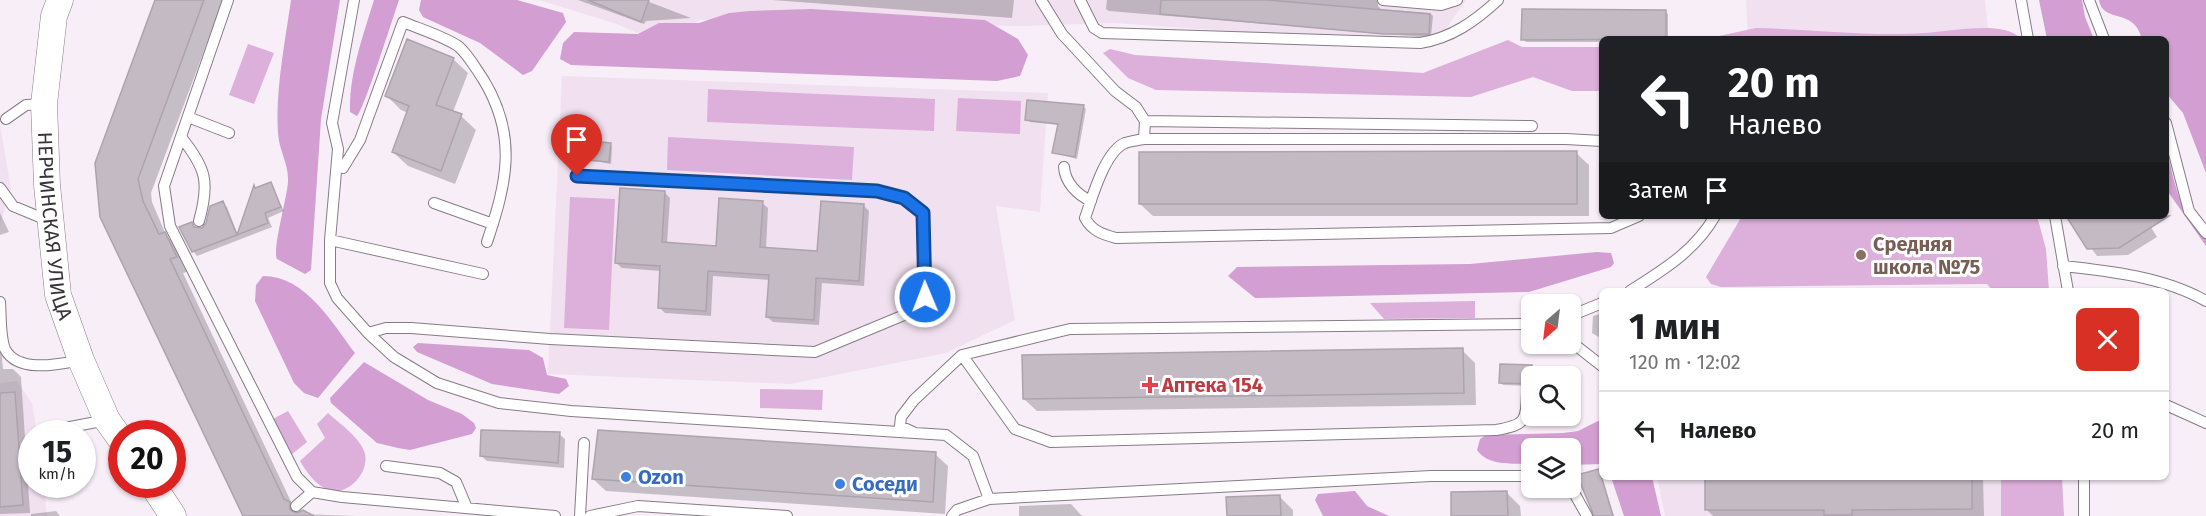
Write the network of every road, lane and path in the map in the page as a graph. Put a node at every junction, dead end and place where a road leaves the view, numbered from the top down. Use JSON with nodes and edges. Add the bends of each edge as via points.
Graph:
{"nodes":[{"id":1,"x":60,"y":0,"type":"edge"},
{"id":2,"x":228,"y":0,"type":"edge"},
{"id":3,"x":354,"y":0,"type":"edge"},
{"id":4,"x":1041,"y":0,"type":"edge"},
{"id":5,"x":1080,"y":0,"type":"edge"},
{"id":6,"x":1383,"y":0,"type":"edge"},
{"id":7,"x":1457,"y":0,"type":"edge"},
{"id":8,"x":1498,"y":0,"type":"edge"},
{"id":9,"x":2021,"y":0,"type":"edge"},
{"id":10,"x":2088,"y":0,"type":"edge"},
{"id":11,"x":2027,"y":36,"type":"edge"},
{"id":12,"x":2103,"y":36,"type":"edge"},
{"id":13,"x":44,"y":104,"type":"junction"},
{"id":14,"x":188,"y":117,"type":"junction"},
{"id":15,"x":6,"y":119,"type":"dead end"},
{"id":16,"x":1146,"y":121,"type":"junction"},
{"id":17,"x":1532,"y":126,"type":"dead end"},
{"id":18,"x":228,"y":133,"type":"dead end"},
{"id":19,"x":2169,"y":134,"type":"edge"},
{"id":20,"x":181,"y":137,"type":"junction"},
{"id":21,"x":1144,"y":139,"type":"junction"},
{"id":22,"x":1599,"y":141,"type":"edge"},
{"id":23,"x":337,"y":165,"type":"junction"},
{"id":24,"x":1064,"y":166,"type":"dead end"},
{"id":25,"x":577,"y":176,"type":"dead end"},
{"id":26,"x":0,"y":188,"type":"edge"},
{"id":27,"x":1091,"y":201,"type":"junction"},
{"id":28,"x":434,"y":203,"type":"dead end"},
{"id":29,"x":1632,"y":219,"type":"edge"},
{"id":30,"x":1712,"y":219,"type":"edge"},
{"id":31,"x":2055,"y":219,"type":"edge"},
{"id":32,"x":50,"y":221,"type":"junction"},
{"id":33,"x":199,"y":221,"type":"dead end"},
{"id":34,"x":493,"y":224,"type":"junction"},
{"id":35,"x":2206,"y":233,"type":"edge"},
{"id":36,"x":330,"y":240,"type":"junction"},
{"id":37,"x":487,"y":242,"type":"dead end"},
{"id":38,"x":2063,"y":266,"type":"junction"},
{"id":39,"x":483,"y":274,"type":"dead end"},
{"id":40,"x":1635,"y":288,"type":"edge"},
{"id":41,"x":2067,"y":288,"type":"edge"},
{"id":42,"x":2206,"y":301,"type":"edge"},
{"id":43,"x":0,"y":302,"type":"edge"},
{"id":44,"x":1599,"y":304,"type":"edge"},
{"id":45,"x":1581,"y":312,"type":"edge"},
{"id":46,"x":1521,"y":324,"type":"edge"},
{"id":47,"x":368,"y":333,"type":"junction"},
{"id":48,"x":1581,"y":350,"type":"edge"},
{"id":49,"x":962,"y":355,"type":"junction"},
{"id":50,"x":81,"y":360,"type":"junction"},
{"id":51,"x":1599,"y":364,"type":"edge"},
{"id":52,"x":2169,"y":406,"type":"edge"},
{"id":53,"x":109,"y":420,"type":"edge"},
{"id":54,"x":1521,"y":423,"type":"edge"},
{"id":55,"x":2206,"y":423,"type":"edge"},
{"id":56,"x":915,"y":434,"type":"junction"},
{"id":57,"x":584,"y":443,"type":"dead end"},
{"id":58,"x":386,"y":466,"type":"dead end"},
{"id":59,"x":1521,"y":476,"type":"edge"},
{"id":60,"x":2084,"y":480,"type":"edge"},
{"id":61,"x":312,"y":492,"type":"junction"},
{"id":62,"x":161,"y":498,"type":"edge"},
{"id":63,"x":1578,"y":498,"type":"edge"},
{"id":64,"x":988,"y":499,"type":"junction"},
{"id":65,"x":296,"y":506,"type":"dead end"},
{"id":66,"x":467,"y":508,"type":"junction"},
{"id":67,"x":638,"y":511,"type":"edge"},
{"id":68,"x":173,"y":516,"type":"edge"},
{"id":69,"x":555,"y":516,"type":"edge"},
{"id":70,"x":580,"y":516,"type":"edge"},
{"id":71,"x":590,"y":516,"type":"edge"},
{"id":72,"x":787,"y":516,"type":"edge"},
{"id":73,"x":952,"y":516,"type":"edge"},
{"id":74,"x":1587,"y":516,"type":"edge"},
{"id":75,"x":2084,"y":516,"type":"edge"}],
"edges":[{"from":1,"to":13,"type":"street","name":"НЕРЧИНСКАЯ УЛИЦА","via":[[54,16]]},
{"from":2,"to":14,"type":"lane"},
{"from":3,"to":23,"type":"lane","via":[[332,123]]},
{"from":4,"to":16,"type":"lane","via":[[1062,34]]},
{"from":5,"to":8,"type":"lane","via":[[1094,28],[1102,33],[1420,44],[1442,40],[1471,23]]},
{"from":6,"to":7,"type":"lane","via":[[1441,5]]},
{"from":9,"to":11,"type":"lane"},
{"from":10,"to":12,"type":"lane"},
{"from":13,"to":15,"type":"lane","via":[[26,105]]},
{"from":13,"to":32,"type":"street","name":"НЕРЧИНСКАЯ УЛИЦА"},
{"from":14,"to":18,"type":"lane"},
{"from":14,"to":20,"type":"lane"},
{"from":16,"to":17,"type":"lane"},
{"from":16,"to":21,"type":"lane"},
{"from":19,"to":35,"type":"lane","via":[[2189,211]]},
{"from":20,"to":33,"type":"lane","via":[[204,174],[206,193]]},
{"from":20,"to":61,"type":"lane","via":[[164,186],[170,226],[282,451],[297,477]]},
{"from":21,"to":22,"type":"lane"},
{"from":21,"to":27,"type":"lane","via":[[1124,143],[1112,152]]},
{"from":23,"to":34,"type":"lane","via":[[343,168],[360,140],[403,22],[458,46],[495,100],[508,146]]},
{"from":23,"to":36,"type":"lane"},
{"from":24,"to":27,"type":"lane","via":[[1064,174],[1076,192]]},
{"from":25,"to":47,"type":"lane","via":[[877,191],[904,198],[923,213],[921,308],[815,352],[411,328]]},
{"from":26,"to":32,"type":"lane","via":[[13,206]]},
{"from":27,"to":29,"type":"lane","via":[[1085,218],[1089,226],[1116,238],[1611,228]]},
{"from":28,"to":34,"type":"lane"},
{"from":30,"to":40,"type":"lane","via":[[1683,256]]},
{"from":31,"to":38,"type":"lane"},
{"from":32,"to":50,"type":"street","name":"НЕРЧИНСКАЯ УЛИЦА","via":[[58,295]]},
{"from":34,"to":37,"type":"lane"},
{"from":36,"to":39,"type":"lane"},
{"from":36,"to":47,"type":"lane","via":[[330,283],[337,298]]},
{"from":38,"to":41,"type":"lane"},
{"from":38,"to":42,"type":"lane","via":[[2109,271],[2188,291]]},
{"from":43,"to":50,"type":"lane","via":[[4,344],[12,356],[46,366]]},
{"from":44,"to":45,"type":"lane"},
{"from":46,"to":49,"type":"lane","via":[[1070,329]]},
{"from":47,"to":56,"type":"lane","via":[[394,357],[437,383],[499,402],[583,412]]},
{"from":48,"to":51,"type":"lane"},
{"from":49,"to":54,"type":"lane","via":[[1014,429],[1051,442],[1496,430]]},
{"from":49,"to":56,"type":"lane","via":[[901,417],[900,426]]},
{"from":50,"to":53,"type":"street","name":"НЕРЧИНСКАЯ УЛИЦА"},
{"from":52,"to":55,"type":"lane"},
{"from":56,"to":64,"type":"lane","via":[[946,435],[973,456]]},
{"from":57,"to":70,"type":"lane"},
{"from":58,"to":66,"type":"lane","via":[[440,474],[456,482]]},
{"from":59,"to":64,"type":"lane","via":[[1420,477]]},
{"from":60,"to":75,"type":"lane"},
{"from":61,"to":65,"type":"lane"},
{"from":61,"to":66,"type":"lane"},
{"from":62,"to":68,"type":"street"},
{"from":63,"to":74,"type":"lane"},
{"from":64,"to":73,"type":"lane","via":[[957,510]]},
{"from":66,"to":69,"type":"lane"},
{"from":67,"to":71,"type":"lane"},
{"from":67,"to":72,"type":"lane"}]}
